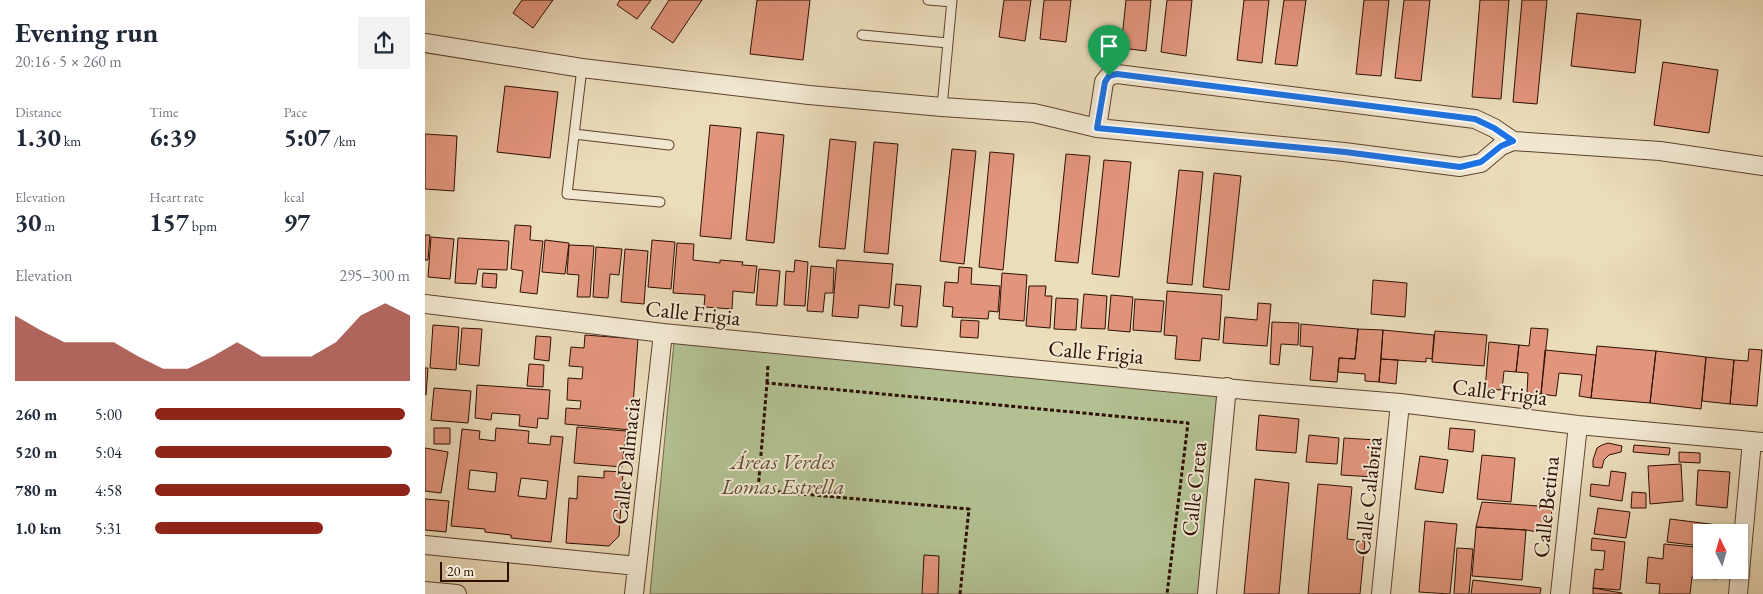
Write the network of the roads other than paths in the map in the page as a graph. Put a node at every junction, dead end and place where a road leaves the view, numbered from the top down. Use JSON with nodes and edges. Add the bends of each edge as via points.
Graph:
{"nodes":[{"id":1,"x":928,"y":0,"type":"edge"},
{"id":2,"x":952,"y":1,"type":"edge"},
{"id":3,"x":862,"y":35,"type":"dead end"},
{"id":4,"x":948,"y":43,"type":"junction"},
{"id":5,"x":425,"y":44,"type":"edge"},
{"id":6,"x":582,"y":68,"type":"junction"},
{"id":7,"x":942,"y":107,"type":"junction"},
{"id":8,"x":1097,"y":128,"type":"junction"},
{"id":9,"x":574,"y":134,"type":"junction"},
{"id":10,"x":1513,"y":141,"type":"junction"},
{"id":11,"x":669,"y":145,"type":"dead end"},
{"id":12,"x":1763,"y":166,"type":"edge"},
{"id":13,"x":660,"y":202,"type":"dead end"},
{"id":14,"x":425,"y":304,"type":"edge"},
{"id":15,"x":663,"y":333,"type":"junction"},
{"id":16,"x":1227,"y":387,"type":"junction"},
{"id":17,"x":1400,"y":403,"type":"junction"},
{"id":18,"x":1578,"y":425,"type":"junction"},
{"id":19,"x":1758,"y":442,"type":"edge"},
{"id":20,"x":425,"y":545,"type":"edge"},
{"id":21,"x":637,"y":566,"type":"junction"},
{"id":22,"x":425,"y":591,"type":"edge"},
{"id":23,"x":457,"y":594,"type":"edge"},
{"id":24,"x":634,"y":594,"type":"edge"},
{"id":25,"x":1207,"y":594,"type":"edge"},
{"id":26,"x":1381,"y":594,"type":"edge"},
{"id":27,"x":1560,"y":594,"type":"edge"},
{"id":28,"x":1738,"y":594,"type":"edge"}],
"edges":[{"from":1,"to":2,"type":"lane"},
{"from":2,"to":4,"type":"lane"},
{"from":3,"to":4,"type":"lane"},
{"from":4,"to":7,"type":"lane"},
{"from":5,"to":6,"type":"street"},
{"from":6,"to":7,"type":"street"},
{"from":6,"to":9,"type":"lane"},
{"from":7,"to":8,"type":"street","via":[[1034,113]]},
{"from":8,"to":10,"type":"street","via":[[1345,152],[1460,167],[1481,162]]},
{"from":8,"to":10,"type":"street","via":[[1105,82],[1109,76],[1117,74],[1461,116],[1494,128]]},
{"from":9,"to":11,"type":"lane"},
{"from":9,"to":13,"type":"lane","via":[[567,194]]},
{"from":10,"to":12,"type":"street","via":[[1660,151]]},
{"from":14,"to":15,"type":"street","name":"Calle Frigia"},
{"from":15,"to":16,"type":"street","name":"Calle Frigia"},
{"from":15,"to":21,"type":"street","name":"Calle Dalmacia"},
{"from":16,"to":17,"type":"street","name":"Calle Frigia"},
{"from":16,"to":25,"type":"street","name":"Calle Creta"},
{"from":17,"to":18,"type":"street","name":"Calle Frigia"},
{"from":17,"to":26,"type":"street","name":"Calle Calabria"},
{"from":18,"to":19,"type":"street","name":"Calle Frigia"},
{"from":18,"to":27,"type":"street","name":"Calle Betina"},
{"from":19,"to":28,"type":"street"},
{"from":20,"to":21,"type":"street"},
{"from":21,"to":24,"type":"street","name":"Calle Dalmacia"},
{"from":22,"to":23,"type":"street"}]}
